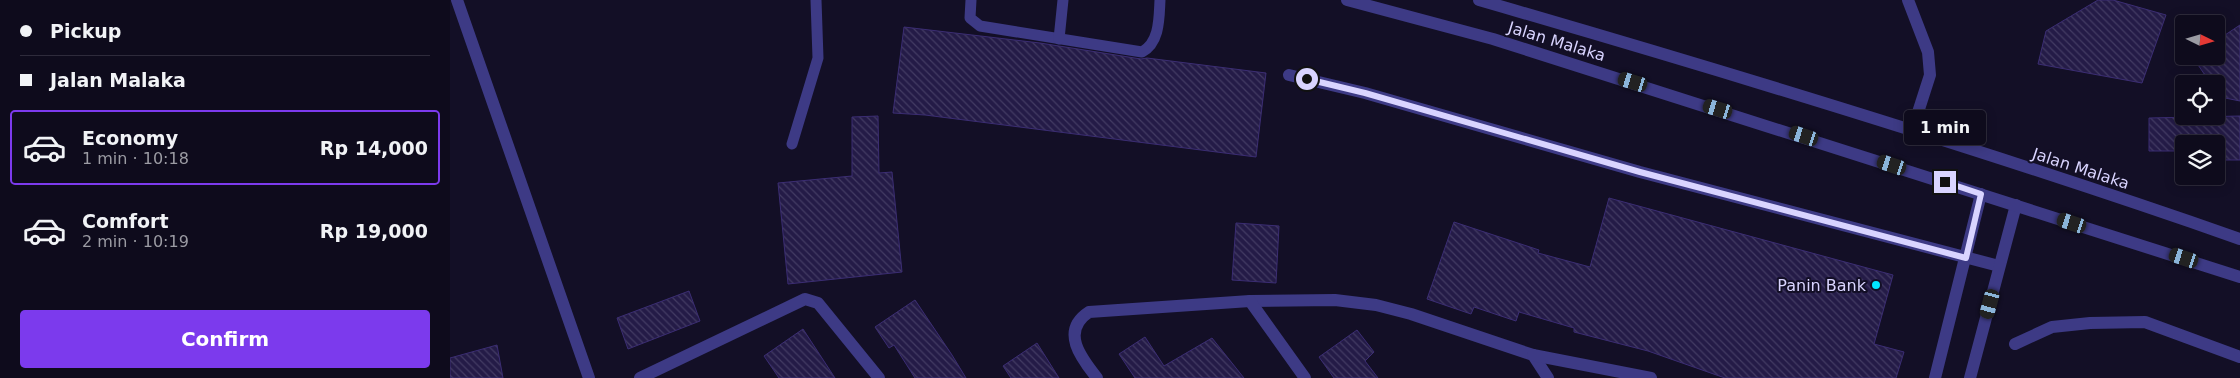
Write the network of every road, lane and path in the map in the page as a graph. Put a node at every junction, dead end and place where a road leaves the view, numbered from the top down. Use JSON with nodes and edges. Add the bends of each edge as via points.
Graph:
{"nodes":[{"id":1,"x":457,"y":0,"type":"edge"},
{"id":2,"x":816,"y":0,"type":"edge"},
{"id":3,"x":1160,"y":0,"type":"edge"},
{"id":4,"x":1348,"y":0,"type":"edge"},
{"id":5,"x":1479,"y":0,"type":"edge"},
{"id":6,"x":1908,"y":0,"type":"edge"},
{"id":7,"x":971,"y":1,"type":"edge"},
{"id":8,"x":1062,"y":6,"type":"edge"},
{"id":9,"x":1059,"y":39,"type":"junction"},
{"id":10,"x":1289,"y":76,"type":"dead end"},
{"id":11,"x":1912,"y":131,"type":"junction"},
{"id":12,"x":792,"y":144,"type":"dead end"},
{"id":13,"x":1981,"y":194,"type":"junction"},
{"id":14,"x":2016,"y":205,"type":"junction"},
{"id":15,"x":2240,"y":240,"type":"edge"},
{"id":16,"x":1966,"y":258,"type":"junction"},
{"id":17,"x":1999,"y":266,"type":"junction"},
{"id":18,"x":2240,"y":277,"type":"edge"},
{"id":19,"x":1250,"y":301,"type":"junction"},
{"id":20,"x":2015,"y":344,"type":"dead end"},
{"id":21,"x":1533,"y":355,"type":"junction"},
{"id":22,"x":2240,"y":357,"type":"edge"},
{"id":23,"x":589,"y":378,"type":"edge"},
{"id":24,"x":640,"y":378,"type":"edge"},
{"id":25,"x":879,"y":378,"type":"edge"},
{"id":26,"x":1098,"y":378,"type":"edge"},
{"id":27,"x":1305,"y":378,"type":"edge"},
{"id":28,"x":1548,"y":378,"type":"edge"},
{"id":29,"x":1651,"y":378,"type":"edge"},
{"id":30,"x":1935,"y":378,"type":"edge"},
{"id":31,"x":1970,"y":378,"type":"edge"}],
"edges":[{"from":1,"to":23,"type":"street"},
{"from":2,"to":12,"type":"lane","via":[[818,58]]},
{"from":3,"to":9,"type":"lane","via":[[1159,28],[1149,48],[1142,52]]},
{"from":4,"to":13,"type":"street","name":"Jalan Malaka","via":[[1493,38]]},
{"from":5,"to":11,"type":"street","name":"Jalan Malaka","via":[[1738,74]]},
{"from":6,"to":11,"type":"street","via":[[1928,52],[1930,75]]},
{"from":7,"to":9,"type":"lane","via":[[970,18],[980,26]]},
{"from":8,"to":9,"type":"lane"},
{"from":10,"to":16,"type":"street","via":[[1365,93],[1640,172]]},
{"from":11,"to":15,"type":"street","name":"Jalan Malaka","via":[[2100,190]]},
{"from":13,"to":14,"type":"street","name":"Jalan Malaka"},
{"from":13,"to":16,"type":"street"},
{"from":14,"to":17,"type":"street"},
{"from":14,"to":18,"type":"street","name":"Jalan Malaka"},
{"from":16,"to":17,"type":"street"},
{"from":16,"to":30,"type":"street"},
{"from":17,"to":31,"type":"street"},
{"from":19,"to":21,"type":"street","via":[[1335,300],[1376,305]]},
{"from":19,"to":26,"type":"street","via":[[1089,312],[1081,317],[1074,338],[1078,351]]},
{"from":19,"to":27,"type":"street"},
{"from":20,"to":22,"type":"street","via":[[2052,327],[2145,322]]},
{"from":21,"to":28,"type":"street"},
{"from":21,"to":29,"type":"street"},
{"from":24,"to":25,"type":"street","via":[[805,298],[818,303]]}]}
